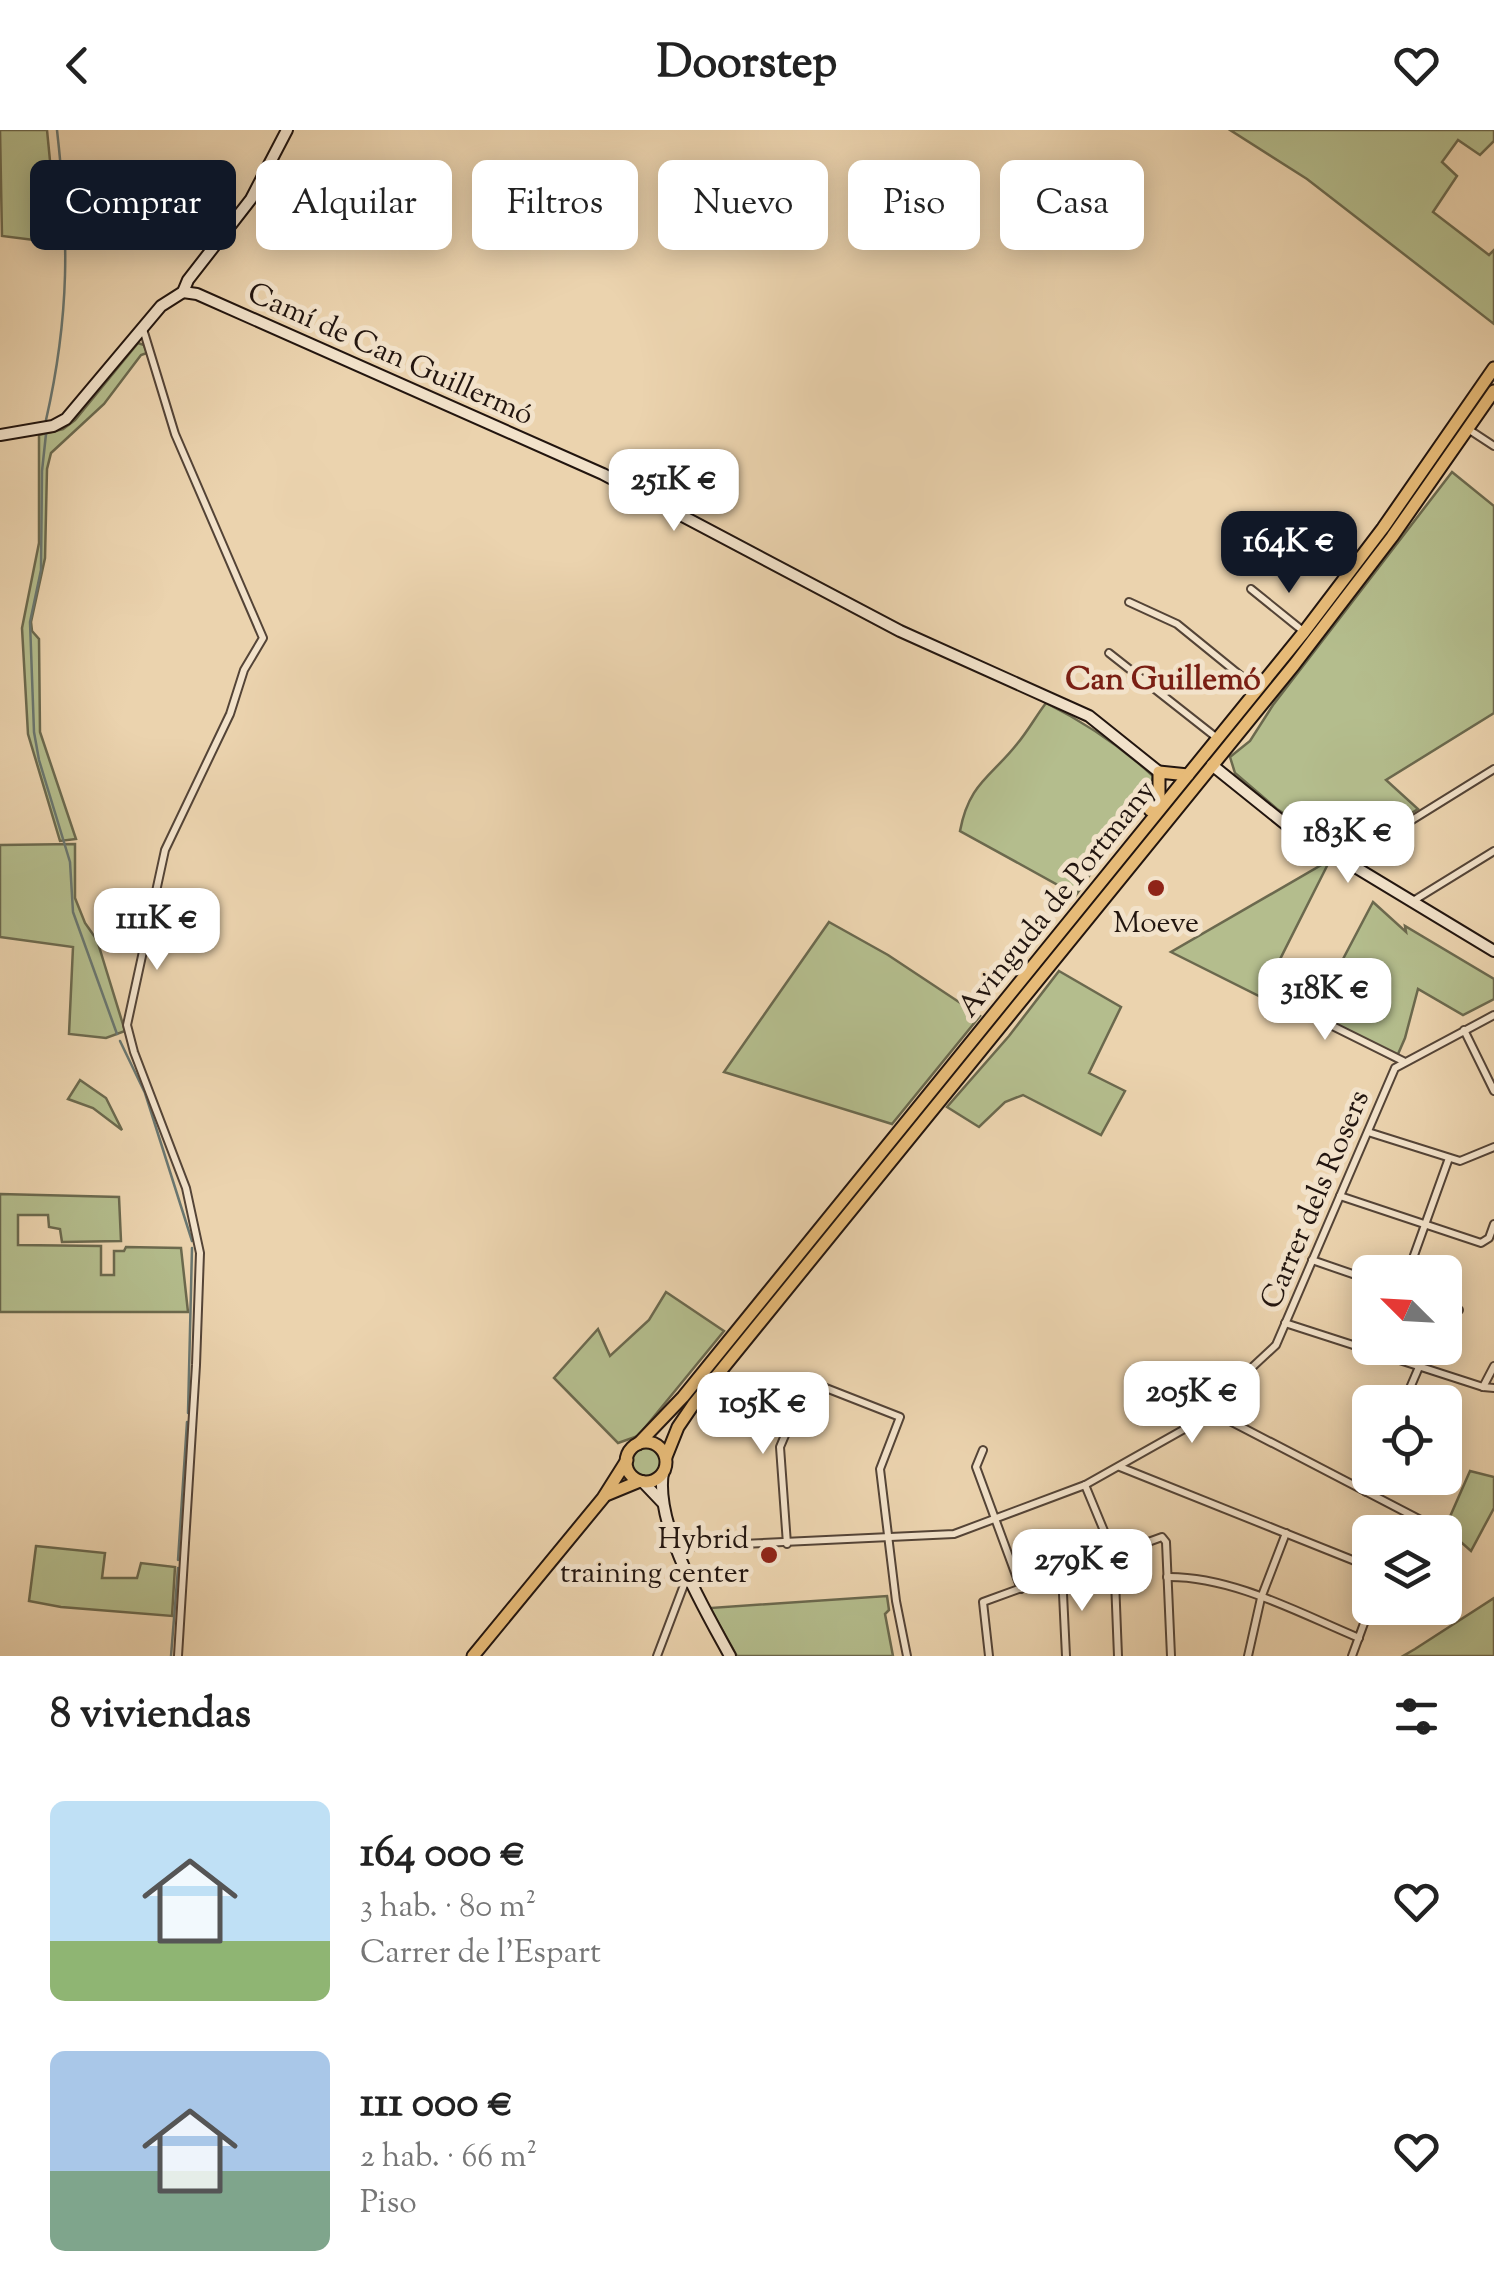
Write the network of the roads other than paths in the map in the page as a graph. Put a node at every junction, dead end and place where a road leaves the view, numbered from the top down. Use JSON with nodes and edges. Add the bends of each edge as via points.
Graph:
{"nodes":[{"id":1,"x":288,"y":130,"type":"edge"},
{"id":2,"x":183,"y":292,"type":"junction"},
{"id":3,"x":142,"y":328,"type":"junction"},
{"id":4,"x":1494,"y":368,"type":"edge"},
{"id":5,"x":1494,"y":391,"type":"edge"},
{"id":6,"x":1468,"y":428,"type":"junction"},
{"id":7,"x":0,"y":435,"type":"edge"},
{"id":8,"x":1494,"y":446,"type":"edge"},
{"id":9,"x":1251,"y":589,"type":"dead end"},
{"id":10,"x":1129,"y":602,"type":"dead end"},
{"id":11,"x":1304,"y":632,"type":"junction"},
{"id":12,"x":1109,"y":654,"type":"dead end"},
{"id":13,"x":1258,"y":689,"type":"junction"},
{"id":14,"x":1218,"y":738,"type":"junction"},
{"id":15,"x":1212,"y":765,"type":"junction"},
{"id":16,"x":1494,"y":769,"type":"edge"},
{"id":17,"x":1159,"y":772,"type":"junction"},
{"id":18,"x":1188,"y":775,"type":"junction"},
{"id":19,"x":1494,"y":851,"type":"edge"},
{"id":20,"x":1345,"y":862,"type":"junction"},
{"id":21,"x":1413,"y":901,"type":"junction"},
{"id":22,"x":1083,"y":904,"type":"junction"},
{"id":23,"x":1494,"y":936,"type":"edge"},
{"id":24,"x":1483,"y":944,"type":"junction"},
{"id":25,"x":1494,"y":951,"type":"edge"},
{"id":26,"x":1264,"y":992,"type":"dead end"},
{"id":27,"x":1494,"y":1014,"type":"edge"},
{"id":28,"x":1464,"y":1030,"type":"junction"},
{"id":29,"x":1402,"y":1061,"type":"junction"},
{"id":30,"x":1494,"y":1091,"type":"edge"},
{"id":31,"x":1368,"y":1132,"type":"junction"},
{"id":32,"x":1494,"y":1148,"type":"edge"},
{"id":33,"x":1448,"y":1158,"type":"junction"},
{"id":34,"x":1340,"y":1196,"type":"junction"},
{"id":35,"x":1425,"y":1224,"type":"junction"},
{"id":36,"x":1494,"y":1224,"type":"edge"},
{"id":37,"x":1414,"y":1255,"type":"edge"},
{"id":38,"x":1312,"y":1260,"type":"junction"},
{"id":39,"x":1352,"y":1274,"type":"edge"},
{"id":40,"x":1285,"y":1323,"type":"junction"},
{"id":41,"x":1352,"y":1342,"type":"edge"},
{"id":42,"x":1414,"y":1365,"type":"edge"},
{"id":43,"x":1494,"y":1366,"type":"edge"},
{"id":44,"x":1419,"y":1367,"type":"junction"},
{"id":45,"x":1411,"y":1385,"type":"edge"},
{"id":46,"x":1482,"y":1388,"type":"junction"},
{"id":47,"x":1494,"y":1388,"type":"edge"},
{"id":48,"x":1207,"y":1410,"type":"junction"},
{"id":49,"x":638,"y":1444,"type":"junction"},
{"id":50,"x":983,"y":1450,"type":"dead end"},
{"id":51,"x":666,"y":1457,"type":"junction"},
{"id":52,"x":627,"y":1460,"type":"junction"},
{"id":53,"x":1120,"y":1467,"type":"junction"},
{"id":54,"x":663,"y":1472,"type":"junction"},
{"id":55,"x":641,"y":1481,"type":"junction"},
{"id":56,"x":1085,"y":1485,"type":"junction"},
{"id":57,"x":1352,"y":1485,"type":"edge"},
{"id":58,"x":1372,"y":1495,"type":"edge"},
{"id":59,"x":602,"y":1498,"type":"junction"},
{"id":60,"x":663,"y":1503,"type":"junction"},
{"id":61,"x":1411,"y":1515,"type":"edge"},
{"id":62,"x":996,"y":1517,"type":"junction"},
{"id":63,"x":1286,"y":1533,"type":"junction"},
{"id":64,"x":888,"y":1539,"type":"junction"},
{"id":65,"x":787,"y":1544,"type":"junction"},
{"id":66,"x":678,"y":1548,"type":"junction"},
{"id":67,"x":1114,"y":1555,"type":"junction"},
{"id":68,"x":1352,"y":1559,"type":"edge"},
{"id":69,"x":1062,"y":1574,"type":"junction"},
{"id":70,"x":688,"y":1576,"type":"junction"},
{"id":71,"x":1167,"y":1577,"type":"junction"},
{"id":72,"x":1020,"y":1588,"type":"junction"},
{"id":73,"x":1261,"y":1598,"type":"junction"},
{"id":74,"x":701,"y":1602,"type":"junction"},
{"id":75,"x":676,"y":1605,"type":"junction"},
{"id":76,"x":1364,"y":1625,"type":"edge"},
{"id":77,"x":1359,"y":1638,"type":"junction"},
{"id":78,"x":178,"y":1656,"type":"edge"},
{"id":79,"x":473,"y":1656,"type":"edge"},
{"id":80,"x":657,"y":1656,"type":"edge"},
{"id":81,"x":730,"y":1656,"type":"edge"},
{"id":82,"x":907,"y":1656,"type":"edge"},
{"id":83,"x":989,"y":1656,"type":"edge"},
{"id":84,"x":1066,"y":1656,"type":"edge"},
{"id":85,"x":1118,"y":1656,"type":"edge"},
{"id":86,"x":1170,"y":1656,"type":"edge"},
{"id":87,"x":1248,"y":1656,"type":"edge"},
{"id":88,"x":1352,"y":1656,"type":"edge"}],
"edges":[{"from":1,"to":2,"type":"street","via":[[251,199]]},
{"from":2,"to":3,"type":"street"},
{"from":2,"to":17,"type":"street","name":"Camí de Can Guillermó","via":[[616,481],[900,631],[1089,716]]},
{"from":3,"to":7,"type":"street","via":[[66,419]]},
{"from":3,"to":78,"type":"street","via":[[175,434],[263,638],[166,850],[127,1025],[186,1188],[200,1253]]},
{"from":4,"to":11,"type":"main road","name":"Avinguda de Portmany"},
{"from":5,"to":6,"type":"main road","name":"Avinguda de Portmany"},
{"from":6,"to":8,"type":"street"},
{"from":6,"to":15,"type":"main road","name":"Avinguda de Portmany","via":[[1350,592]]},
{"from":9,"to":11,"type":"street"},
{"from":10,"to":13,"type":"street","via":[[1176,624]]},
{"from":11,"to":13,"type":"main road","name":"Avinguda de Portmany"},
{"from":12,"to":14,"type":"street"},
{"from":13,"to":14,"type":"main road","name":"Avinguda de Portmany"},
{"from":14,"to":18,"type":"main road","name":"Avinguda de Portmany"},
{"from":15,"to":20,"type":"street"},
{"from":15,"to":51,"type":"main road","name":"Avinguda de Portmany","via":[[693,1405]]},
{"from":16,"to":20,"type":"street"},
{"from":17,"to":18,"type":"main road"},
{"from":17,"to":22,"type":"main road","via":[[1158,798]]},
{"from":18,"to":22,"type":"main road","name":"Avinguda de Portmany"},
{"from":19,"to":21,"type":"street"},
{"from":20,"to":21,"type":"street"},
{"from":21,"to":24,"type":"street"},
{"from":22,"to":49,"type":"main road","name":"Avinguda de Portmany","via":[[694,1384]]},
{"from":23,"to":24,"type":"street"},
{"from":24,"to":25,"type":"street"},
{"from":26,"to":29,"type":"street"},
{"from":27,"to":28,"type":"street"},
{"from":28,"to":29,"type":"street"},
{"from":28,"to":30,"type":"street"},
{"from":29,"to":31,"type":"street","name":"Carrer dels Rosers"},
{"from":31,"to":33,"type":"street"},
{"from":31,"to":34,"type":"street","name":"Carrer dels Rosers"},
{"from":32,"to":33,"type":"street","via":[[1460,1162]]},
{"from":33,"to":35,"type":"street"},
{"from":34,"to":35,"type":"street"},
{"from":34,"to":38,"type":"street","name":"Carrer dels Rosers"},
{"from":35,"to":36,"type":"street","via":[[1481,1243]]},
{"from":35,"to":37,"type":"street"},
{"from":38,"to":39,"type":"street"},
{"from":38,"to":40,"type":"street","name":"Carrer dels Rosers"},
{"from":40,"to":41,"type":"street"},
{"from":40,"to":48,"type":"street","name":"Carrer dels Rosers","via":[[1276,1345]]},
{"from":42,"to":44,"type":"street"},
{"from":43,"to":46,"type":"street"},
{"from":44,"to":45,"type":"street"},
{"from":44,"to":46,"type":"street"},
{"from":46,"to":47,"type":"street"},
{"from":48,"to":53,"type":"street","name":"Carrer dels Rosers"},
{"from":48,"to":57,"type":"street"},
{"from":49,"to":51,"type":"main road","via":[[656,1444]]},
{"from":49,"to":52,"type":"main road"},
{"from":50,"to":62,"type":"street","via":[[976,1467]]},
{"from":51,"to":54,"type":"main road"},
{"from":52,"to":55,"type":"main road"},
{"from":52,"to":59,"type":"main road"},
{"from":53,"to":56,"type":"street","name":"Carrer dels Rosers"},
{"from":53,"to":63,"type":"street"},
{"from":54,"to":55,"type":"main road"},
{"from":54,"to":60,"type":"street"},
{"from":55,"to":59,"type":"main road"},
{"from":55,"to":60,"type":"street"},
{"from":56,"to":62,"type":"street","name":"Carrer dels Rosers"},
{"from":56,"to":67,"type":"street"},
{"from":58,"to":61,"type":"street"},
{"from":59,"to":79,"type":"main road"},
{"from":60,"to":66,"type":"street"},
{"from":62,"to":64,"type":"street","name":"Carrer dels Rosers","via":[[954,1534]]},
{"from":62,"to":72,"type":"street"},
{"from":63,"to":68,"type":"street"},
{"from":63,"to":73,"type":"street"},
{"from":64,"to":65,"type":"street","name":"Carrer dels Rosers"},
{"from":64,"to":65,"type":"street","via":[[880,1469],[900,1417],[808,1381],[780,1447]]},
{"from":64,"to":82,"type":"street"},
{"from":65,"to":66,"type":"street","name":"Carrer dels Rosers"},
{"from":66,"to":70,"type":"street"},
{"from":67,"to":69,"type":"street"},
{"from":67,"to":71,"type":"street","via":[[1162,1537]]},
{"from":67,"to":85,"type":"street"},
{"from":69,"to":72,"type":"street"},
{"from":69,"to":84,"type":"street"},
{"from":70,"to":74,"type":"street"},
{"from":70,"to":75,"type":"street"},
{"from":71,"to":73,"type":"street","via":[[1194,1576]]},
{"from":71,"to":86,"type":"street"},
{"from":72,"to":83,"type":"street","via":[[983,1602]]},
{"from":73,"to":77,"type":"street"},
{"from":73,"to":87,"type":"street"},
{"from":74,"to":75,"type":"street"},
{"from":74,"to":81,"type":"street"},
{"from":75,"to":80,"type":"street"},
{"from":76,"to":77,"type":"street"},
{"from":77,"to":88,"type":"street"}]}
